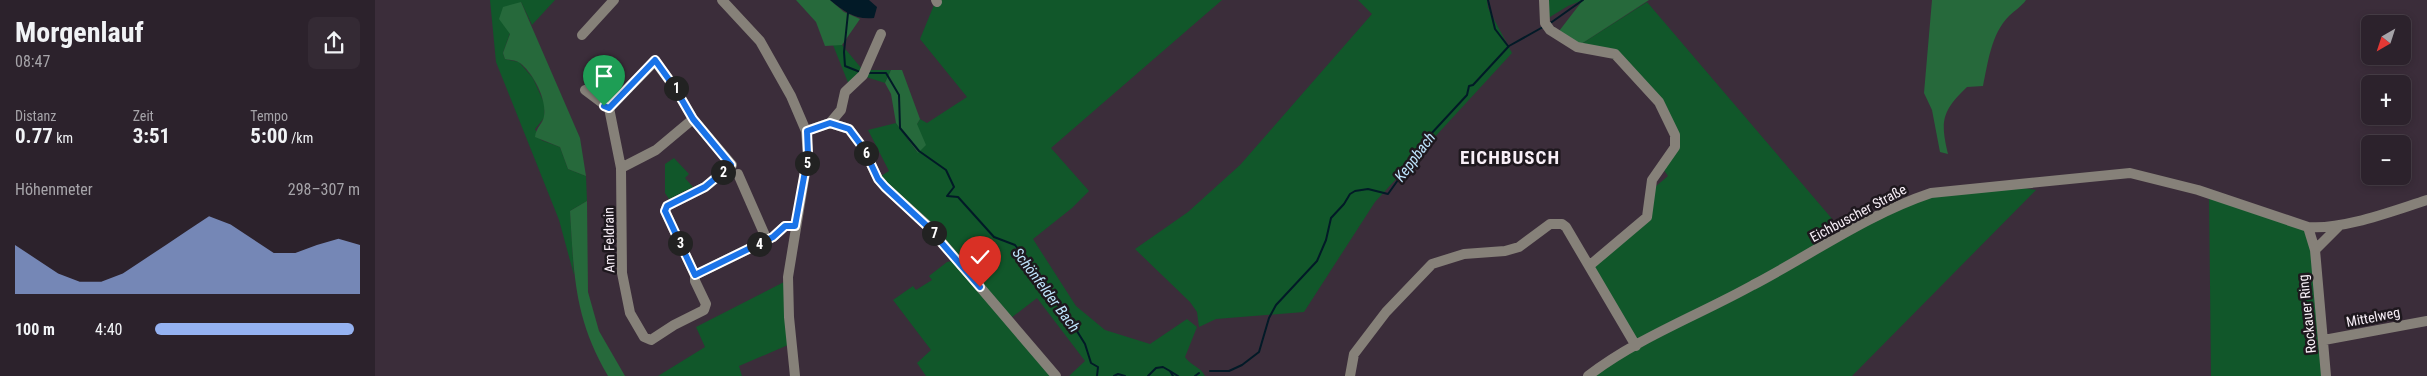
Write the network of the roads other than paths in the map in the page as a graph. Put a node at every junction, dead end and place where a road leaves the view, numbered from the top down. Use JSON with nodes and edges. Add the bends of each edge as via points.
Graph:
{"nodes":[{"id":1,"x":614,"y":0,"type":"edge"},
{"id":2,"x":722,"y":0,"type":"edge"},
{"id":3,"x":1544,"y":0,"type":"edge"},
{"id":4,"x":881,"y":34,"type":"dead end"},
{"id":5,"x":582,"y":35,"type":"dead end"},
{"id":6,"x":585,"y":90,"type":"dead end"},
{"id":7,"x":609,"y":108,"type":"junction"},
{"id":8,"x":693,"y":119,"type":"junction"},
{"id":9,"x":830,"y":123,"type":"junction"},
{"id":10,"x":807,"y":131,"type":"junction"},
{"id":11,"x":621,"y":168,"type":"junction"},
{"id":12,"x":737,"y":174,"type":"dead end"},
{"id":13,"x":2427,"y":200,"type":"edge"},
{"id":14,"x":795,"y":226,"type":"junction"},
{"id":15,"x":2339,"y":226,"type":"junction"},
{"id":16,"x":2308,"y":227,"type":"junction"},
{"id":17,"x":767,"y":240,"type":"junction"},
{"id":18,"x":2315,"y":250,"type":"junction"},
{"id":19,"x":1589,"y":266,"type":"junction"},
{"id":20,"x":695,"y":275,"type":"junction"},
{"id":21,"x":2427,"y":321,"type":"edge"},
{"id":22,"x":2324,"y":340,"type":"junction"},
{"id":23,"x":1636,"y":346,"type":"junction"},
{"id":24,"x":795,"y":376,"type":"edge"},
{"id":25,"x":1056,"y":376,"type":"edge"},
{"id":26,"x":1350,"y":376,"type":"edge"},
{"id":27,"x":1587,"y":376,"type":"edge"},
{"id":28,"x":2326,"y":376,"type":"edge"}],
"edges":[{"from":1,"to":5,"type":"street"},
{"from":2,"to":10,"type":"street","via":[[760,41]]},
{"from":3,"to":19,"type":"street","via":[[1550,29],[1577,47],[1615,54],[1659,102],[1675,135],[1675,147],[1651,182],[1647,217]]},
{"from":4,"to":9,"type":"street","via":[[864,72],[845,92],[841,110]]},
{"from":6,"to":7,"type":"street"},
{"from":7,"to":8,"type":"street","via":[[655,60]]},
{"from":7,"to":11,"type":"street","name":"Am Feldrain"},
{"from":8,"to":11,"type":"street","via":[[656,150]]},
{"from":8,"to":20,"type":"street","via":[[731,165],[705,187],[667,206],[665,211]]},
{"from":9,"to":10,"type":"street"},
{"from":9,"to":25,"type":"street","via":[[841,125],[855,136],[878,179],[927,226]]},
{"from":10,"to":14,"type":"street","via":[[808,155]]},
{"from":11,"to":20,"type":"street","name":"Am Feldrain","via":[[622,273],[630,313],[647,340],[704,310],[706,304]]},
{"from":12,"to":17,"type":"street"},
{"from":13,"to":15,"type":"street"},
{"from":14,"to":17,"type":"street","via":[[785,226]]},
{"from":14,"to":24,"type":"street","via":[[788,286]]},
{"from":15,"to":16,"type":"street"},
{"from":15,"to":18,"type":"street"},
{"from":16,"to":18,"type":"street","name":"Rockauer Ring"},
{"from":16,"to":23,"type":"street","name":"Eichbuscher Straße","via":[[2198,190],[2131,173],[1931,193],[1904,202]]},
{"from":17,"to":20,"type":"street"},
{"from":18,"to":22,"type":"street","name":"Rockauer Ring"},
{"from":19,"to":23,"type":"street"},
{"from":19,"to":26,"type":"street","via":[[1562,224],[1550,224],[1519,247],[1464,254],[1432,264],[1386,312],[1355,354]]},
{"from":21,"to":22,"type":"street","name":"Mittelweg"},
{"from":22,"to":28,"type":"street","name":"Rockauer Ring"},
{"from":23,"to":27,"type":"street","name":"Eichbuscher Straße"}]}
